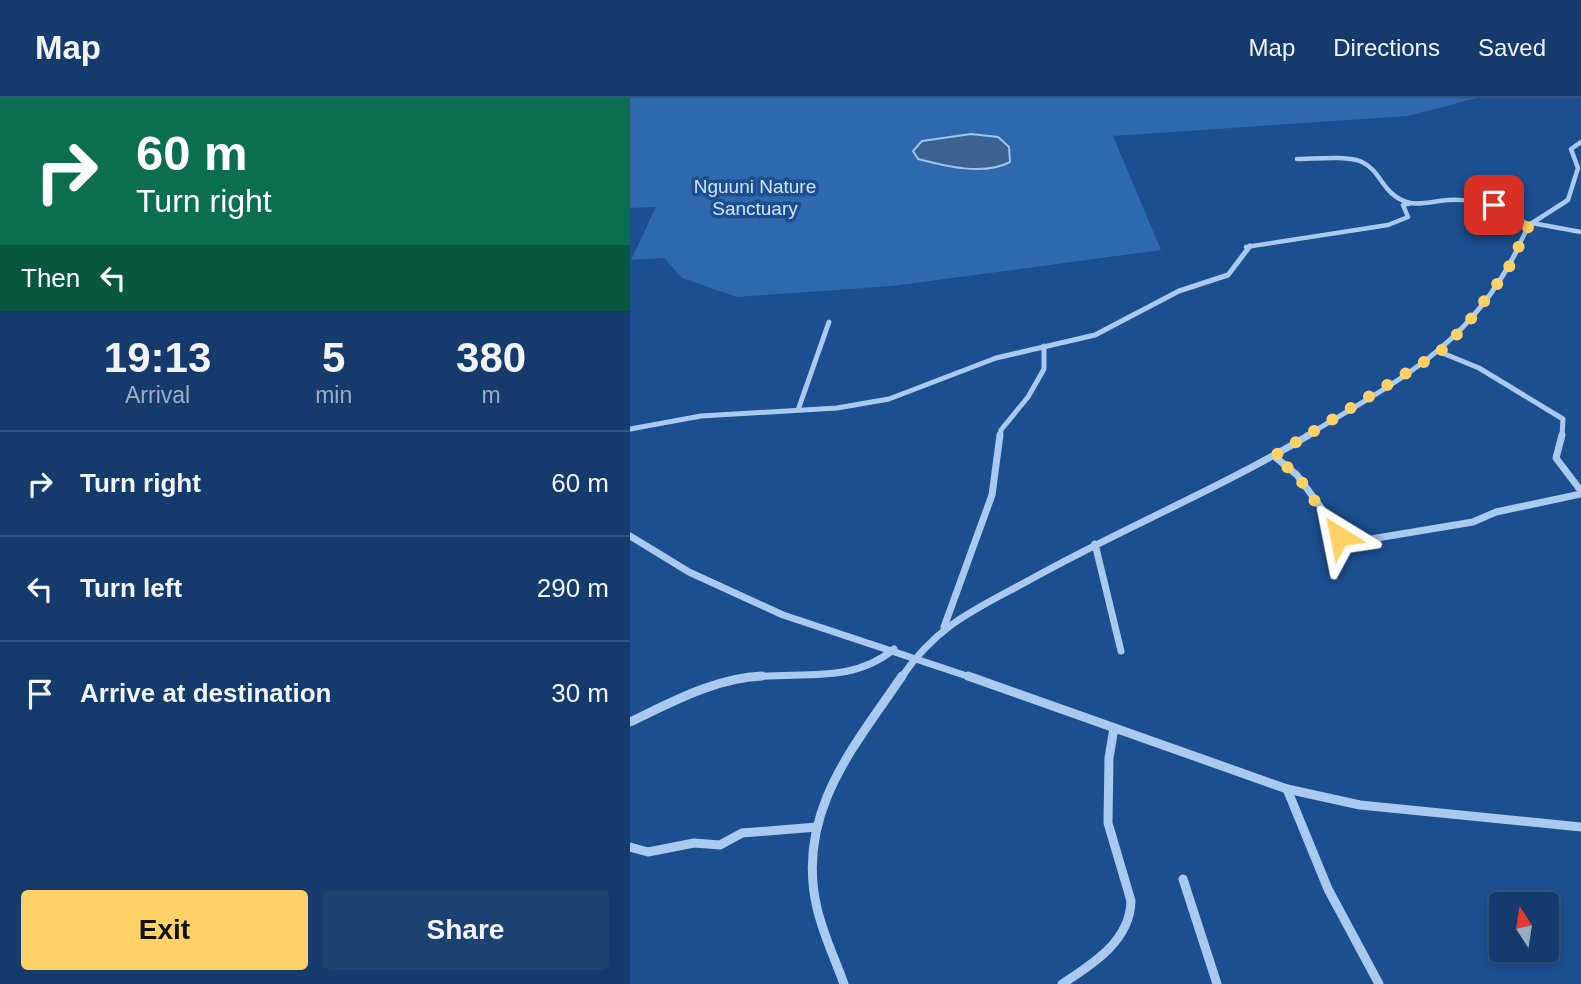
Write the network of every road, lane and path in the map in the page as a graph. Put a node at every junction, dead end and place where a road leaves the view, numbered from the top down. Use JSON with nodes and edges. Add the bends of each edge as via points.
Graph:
{"nodes":[{"id":1,"x":1581,"y":142,"type":"edge"},
{"id":2,"x":1297,"y":159,"type":"dead end"},
{"id":3,"x":1411,"y":203,"type":"junction"},
{"id":4,"x":1530,"y":224,"type":"junction"},
{"id":5,"x":1581,"y":232,"type":"edge"},
{"id":6,"x":829,"y":322,"type":"dead end"},
{"id":7,"x":1044,"y":346,"type":"junction"},
{"id":8,"x":1440,"y":352,"type":"junction"},
{"id":9,"x":798,"y":410,"type":"junction"},
{"id":10,"x":630,"y":429,"type":"edge"},
{"id":11,"x":1274,"y":456,"type":"junction"},
{"id":12,"x":1581,"y":493,"type":"edge"},
{"id":13,"x":630,"y":536,"type":"edge"},
{"id":14,"x":1095,"y":544,"type":"junction"},
{"id":15,"x":943,"y":627,"type":"junction"},
{"id":16,"x":894,"y":649,"type":"junction"},
{"id":17,"x":1121,"y":651,"type":"dead end"},
{"id":18,"x":915,"y":657,"type":"junction"},
{"id":19,"x":630,"y":722,"type":"edge"},
{"id":20,"x":1114,"y":728,"type":"junction"},
{"id":21,"x":1287,"y":789,"type":"junction"},
{"id":22,"x":817,"y":827,"type":"junction"},
{"id":23,"x":1581,"y":827,"type":"edge"},
{"id":24,"x":630,"y":847,"type":"edge"},
{"id":25,"x":1183,"y":879,"type":"dead end"},
{"id":26,"x":844,"y":984,"type":"edge"},
{"id":27,"x":1062,"y":984,"type":"edge"},
{"id":28,"x":1217,"y":984,"type":"edge"},
{"id":29,"x":1379,"y":984,"type":"edge"}],
"edges":[{"from":1,"to":4,"type":"street","via":[[1571,149],[1577,168],[1568,201]]},
{"from":2,"to":3,"type":"street","via":[[1363,161],[1385,192]]},
{"from":3,"to":4,"type":"street","via":[[1459,200],[1499,206]]},
{"from":3,"to":7,"type":"street","via":[[1404,205],[1408,217],[1388,225],[1247,246],[1228,275],[1179,291],[1095,335]]},
{"from":4,"to":5,"type":"street"},
{"from":4,"to":8,"type":"street","via":[[1507,271]]},
{"from":6,"to":9,"type":"street","via":[[823,346],[802,386]]},
{"from":7,"to":9,"type":"street","via":[[996,358],[889,399]]},
{"from":7,"to":15,"type":"street","via":[[1044,369],[1001,430],[992,495]]},
{"from":8,"to":11,"type":"street"},
{"from":8,"to":12,"type":"street","via":[[1479,368],[1563,419],[1555,454]]},
{"from":9,"to":10,"type":"street","via":[[701,416]]},
{"from":11,"to":12,"type":"street","via":[[1297,475],[1347,543],[1473,522],[1496,512]]},
{"from":11,"to":14,"type":"street"},
{"from":13,"to":16,"type":"street","via":[[689,572],[783,615]]},
{"from":14,"to":15,"type":"street"},
{"from":14,"to":17,"type":"street"},
{"from":15,"to":18,"type":"street"},
{"from":16,"to":18,"type":"street"},
{"from":16,"to":19,"type":"street","via":[[879,663],[839,673],[727,681]]},
{"from":18,"to":20,"type":"street"},
{"from":18,"to":22,"type":"street","via":[[844,761],[822,804]]},
{"from":20,"to":21,"type":"street"},
{"from":20,"to":27,"type":"street","via":[[1108,823],[1132,915],[1105,953]]},
{"from":21,"to":23,"type":"street","via":[[1360,805]]},
{"from":21,"to":29,"type":"street","via":[[1354,942]]},
{"from":22,"to":24,"type":"street","via":[[742,833],[719,845],[694,843],[648,852]]},
{"from":22,"to":26,"type":"street","via":[[811,856],[817,908]]},
{"from":25,"to":28,"type":"street"}]}
